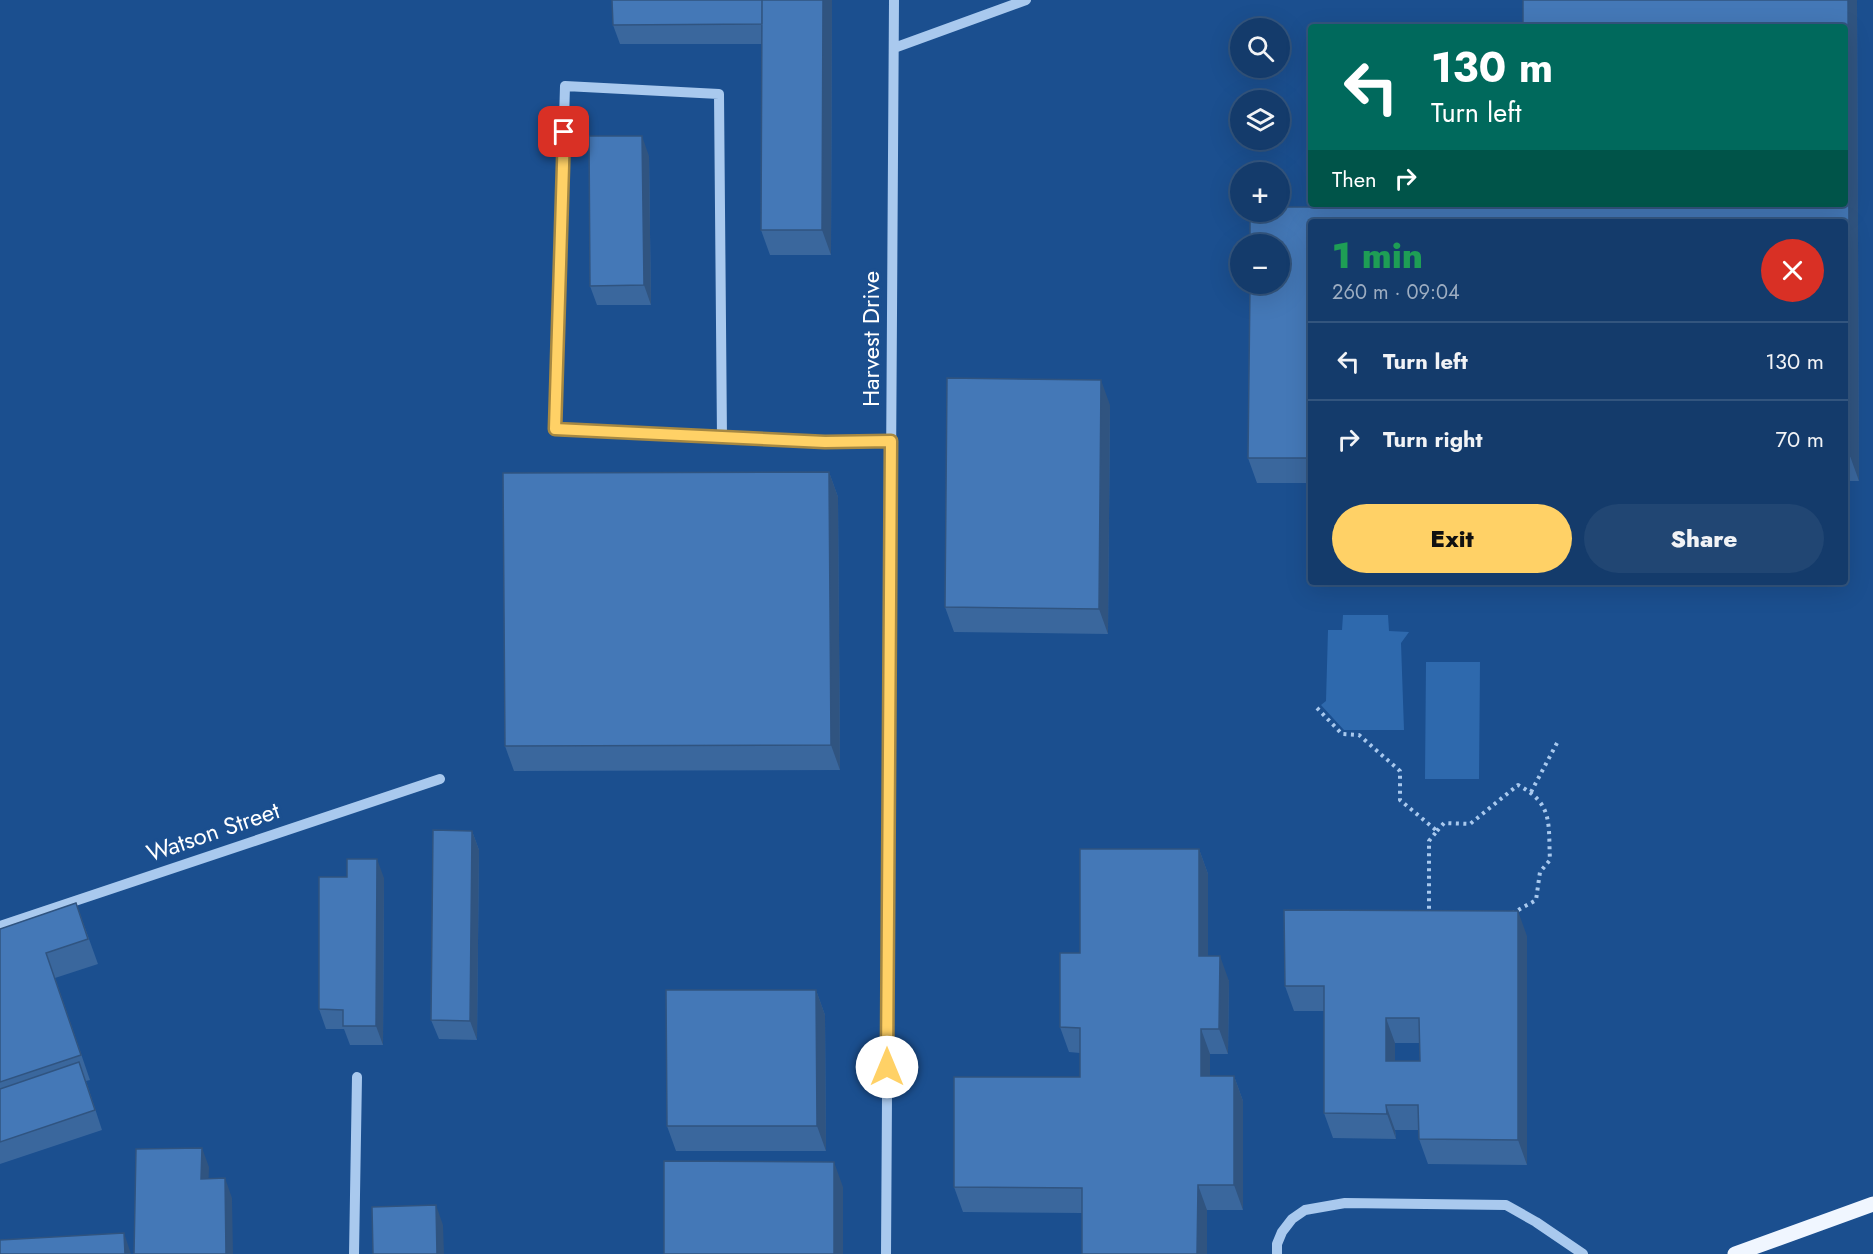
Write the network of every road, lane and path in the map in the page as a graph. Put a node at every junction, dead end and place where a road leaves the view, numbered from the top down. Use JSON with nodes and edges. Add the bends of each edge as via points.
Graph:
{"nodes":[{"id":1,"x":894,"y":0,"type":"edge"},
{"id":2,"x":1026,"y":0,"type":"edge"},
{"id":3,"x":894,"y":48,"type":"junction"},
{"id":4,"x":722,"y":438,"type":"junction"},
{"id":5,"x":891,"y":441,"type":"junction"},
{"id":6,"x":1317,"y":708,"type":"dead end"},
{"id":7,"x":1557,"y":743,"type":"dead end"},
{"id":8,"x":440,"y":779,"type":"dead end"},
{"id":9,"x":1531,"y":792,"type":"junction"},
{"id":10,"x":1437,"y":831,"type":"junction"},
{"id":11,"x":1509,"y":915,"type":"edge"},
{"id":12,"x":1430,"y":918,"type":"edge"},
{"id":13,"x":0,"y":926,"type":"edge"},
{"id":14,"x":357,"y":1077,"type":"dead end"},
{"id":15,"x":1873,"y":1204,"type":"edge"},
{"id":16,"x":354,"y":1254,"type":"edge"},
{"id":17,"x":886,"y":1254,"type":"edge"},
{"id":18,"x":1277,"y":1254,"type":"edge"},
{"id":19,"x":1583,"y":1254,"type":"edge"},
{"id":20,"x":1735,"y":1254,"type":"edge"}],
"edges":[{"from":1,"to":3,"type":"street","name":"Harvest Drive"},
{"from":2,"to":3,"type":"street"},
{"from":3,"to":5,"type":"street","name":"Harvest Drive"},
{"from":4,"to":4,"type":"street","via":[[555,429],[565,86],[719,94]]},
{"from":4,"to":5,"type":"street"},
{"from":5,"to":17,"type":"street","name":"Harvest Drive"},
{"from":6,"to":10,"type":"path","via":[[1342,734],[1359,735],[1400,771],[1400,800]]},
{"from":7,"to":9,"type":"path"},
{"from":8,"to":13,"type":"street","name":"Watson Street"},
{"from":9,"to":10,"type":"path","via":[[1518,785],[1470,824],[1444,823]]},
{"from":9,"to":11,"type":"path","via":[[1548,812],[1550,860],[1540,872],[1536,900]]},
{"from":10,"to":12,"type":"path","via":[[1429,841]]},
{"from":14,"to":16,"type":"street"},
{"from":15,"to":20,"type":"main road"},
{"from":18,"to":19,"type":"street","via":[[1282,1232],[1292,1219],[1305,1210],[1345,1203],[1506,1205]]}]}
